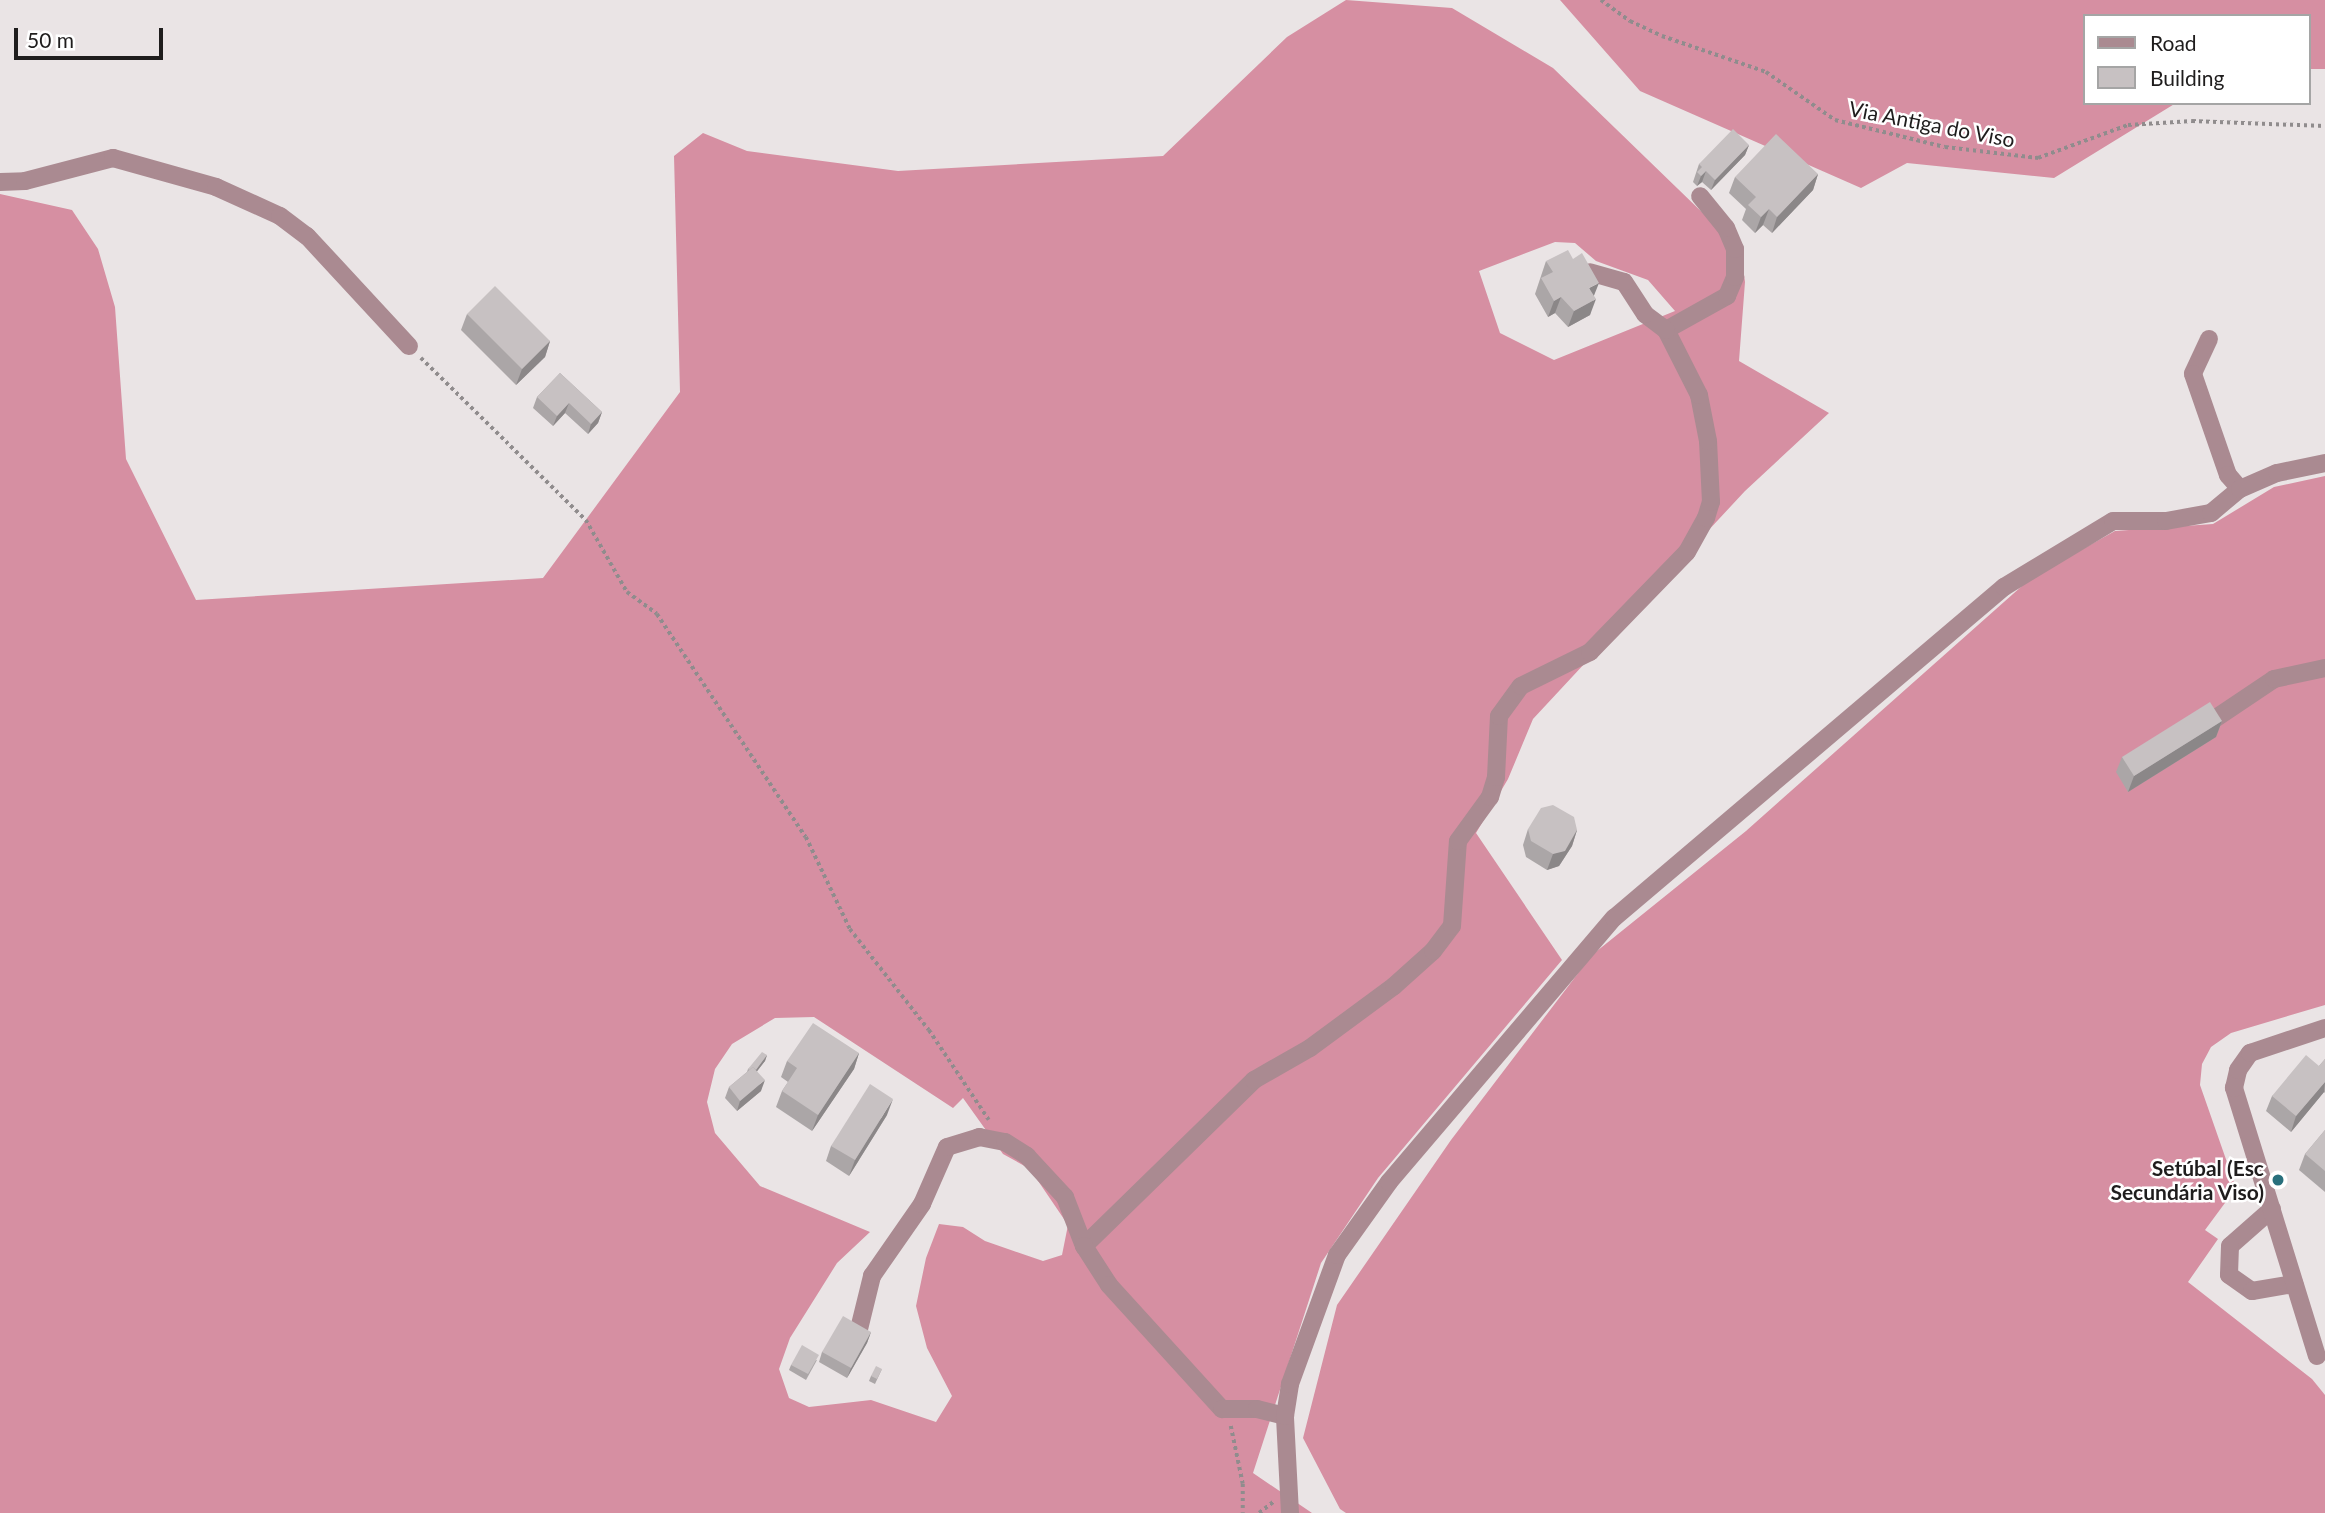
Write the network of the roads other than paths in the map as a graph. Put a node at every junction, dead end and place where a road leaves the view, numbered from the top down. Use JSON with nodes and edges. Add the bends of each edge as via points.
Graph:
{"nodes":[{"id":1,"x":0,"y":182,"type":"edge"},
{"id":2,"x":1700,"y":196,"type":"dead end"},
{"id":3,"x":1590,"y":272,"type":"edge"},
{"id":4,"x":1666,"y":330,"type":"junction"},
{"id":5,"x":2208,"y":339,"type":"dead end"},
{"id":6,"x":409,"y":346,"type":"road end"},
{"id":7,"x":2325,"y":463,"type":"edge"},
{"id":8,"x":2240,"y":489,"type":"junction"},
{"id":9,"x":2325,"y":668,"type":"edge"},
{"id":10,"x":2216,"y":718,"type":"edge"},
{"id":11,"x":2325,"y":1028,"type":"edge"},
{"id":12,"x":2272,"y":1209,"type":"junction"},
{"id":13,"x":1084,"y":1246,"type":"junction"},
{"id":14,"x":2294,"y":1284,"type":"junction"},
{"id":15,"x":859,"y":1329,"type":"edge"},
{"id":16,"x":2317,"y":1356,"type":"dead end"},
{"id":17,"x":1284,"y":1416,"type":"junction"},
{"id":18,"x":1290,"y":1513,"type":"edge"}],
"edges":[{"from":1,"to":6,"type":"street","via":[[26,181],[113,158],[216,187],[280,216],[307,236]]},
{"from":2,"to":4,"type":"street","via":[[1726,228],[1735,249],[1735,277],[1727,296]]},
{"from":3,"to":4,"type":"street","via":[[1624,282],[1645,314]]},
{"from":4,"to":13,"type":"street","via":[[1699,395],[1710,477],[1706,518],[1686,552],[1590,652],[1521,686],[1499,716],[1493,787],[1458,841],[1453,863],[1452,926],[1394,986],[1310,1048],[1254,1080]]},
{"from":5,"to":8,"type":"street","via":[[2193,374],[2228,475]]},
{"from":7,"to":8,"type":"street","via":[[2277,473]]},
{"from":8,"to":17,"type":"street","via":[[2211,513],[2166,521],[2113,521],[2004,587],[1614,918],[1389,1182],[1336,1255],[1290,1384]]},
{"from":9,"to":10,"type":"street","via":[[2274,679]]},
{"from":11,"to":12,"type":"street","via":[[2250,1053],[2238,1070],[2234,1088]]},
{"from":12,"to":14,"type":"street"},
{"from":12,"to":14,"type":"street","via":[[2230,1247],[2229,1275],[2252,1291]]},
{"from":13,"to":15,"type":"street","via":[[1065,1197],[1027,1156],[1005,1142],[978,1137],[947,1147],[922,1204],[872,1276]]},
{"from":13,"to":17,"type":"street","via":[[1139,1321],[1222,1409],[1257,1409]]},
{"from":14,"to":16,"type":"street"},
{"from":17,"to":18,"type":"street"}]}
